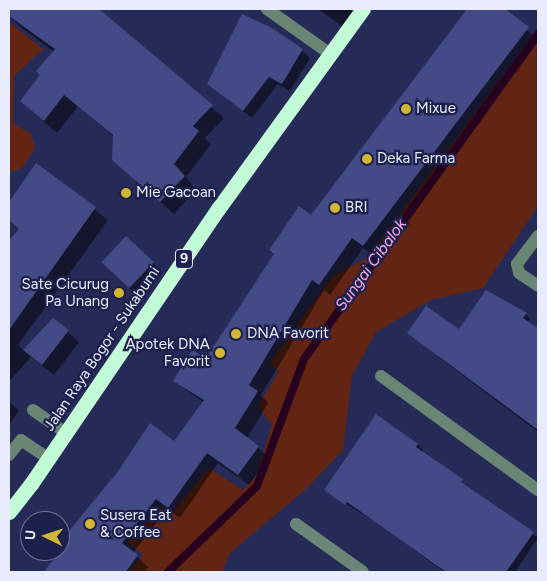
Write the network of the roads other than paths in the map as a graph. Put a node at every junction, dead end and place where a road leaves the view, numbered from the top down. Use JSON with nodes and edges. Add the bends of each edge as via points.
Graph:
{"nodes":[{"id":1,"x":267,"y":9,"type":"edge"},
{"id":2,"x":363,"y":9,"type":"edge"},
{"id":3,"x":330,"y":54,"type":"junction"},
{"id":4,"x":538,"y":236,"type":"edge"},
{"id":5,"x":538,"y":286,"type":"edge"},
{"id":6,"x":381,"y":376,"type":"dead end"},
{"id":7,"x":33,"y":410,"type":"dead end"},
{"id":8,"x":66,"y":433,"type":"junction"},
{"id":9,"x":9,"y":455,"type":"edge"},
{"id":10,"x":49,"y":459,"type":"junction"},
{"id":11,"x":538,"y":490,"type":"edge"},
{"id":12,"x":9,"y":512,"type":"edge"},
{"id":13,"x":296,"y":524,"type":"dead end"},
{"id":14,"x":363,"y":572,"type":"edge"}],
"edges":[{"from":1,"to":3,"type":"street"},
{"from":2,"to":3,"type":"highway","name":"Jalan Raya Bogor - Sukabumi","number":"9"},
{"from":3,"to":8,"type":"highway","name":"Jalan Raya Bogor - Sukabumi","number":"9","via":[[218,209]]},
{"from":4,"to":5,"type":"street","via":[[517,264],[517,269]]},
{"from":6,"to":11,"type":"street"},
{"from":7,"to":8,"type":"street"},
{"from":8,"to":10,"type":"highway","name":"Jalan Raya Bogor - Sukabumi","number":"9"},
{"from":9,"to":10,"type":"street","via":[[21,440]]},
{"from":10,"to":12,"type":"highway","name":"Jalan Raya Bogor - Sukabumi","number":"9"},
{"from":13,"to":14,"type":"street"}]}
